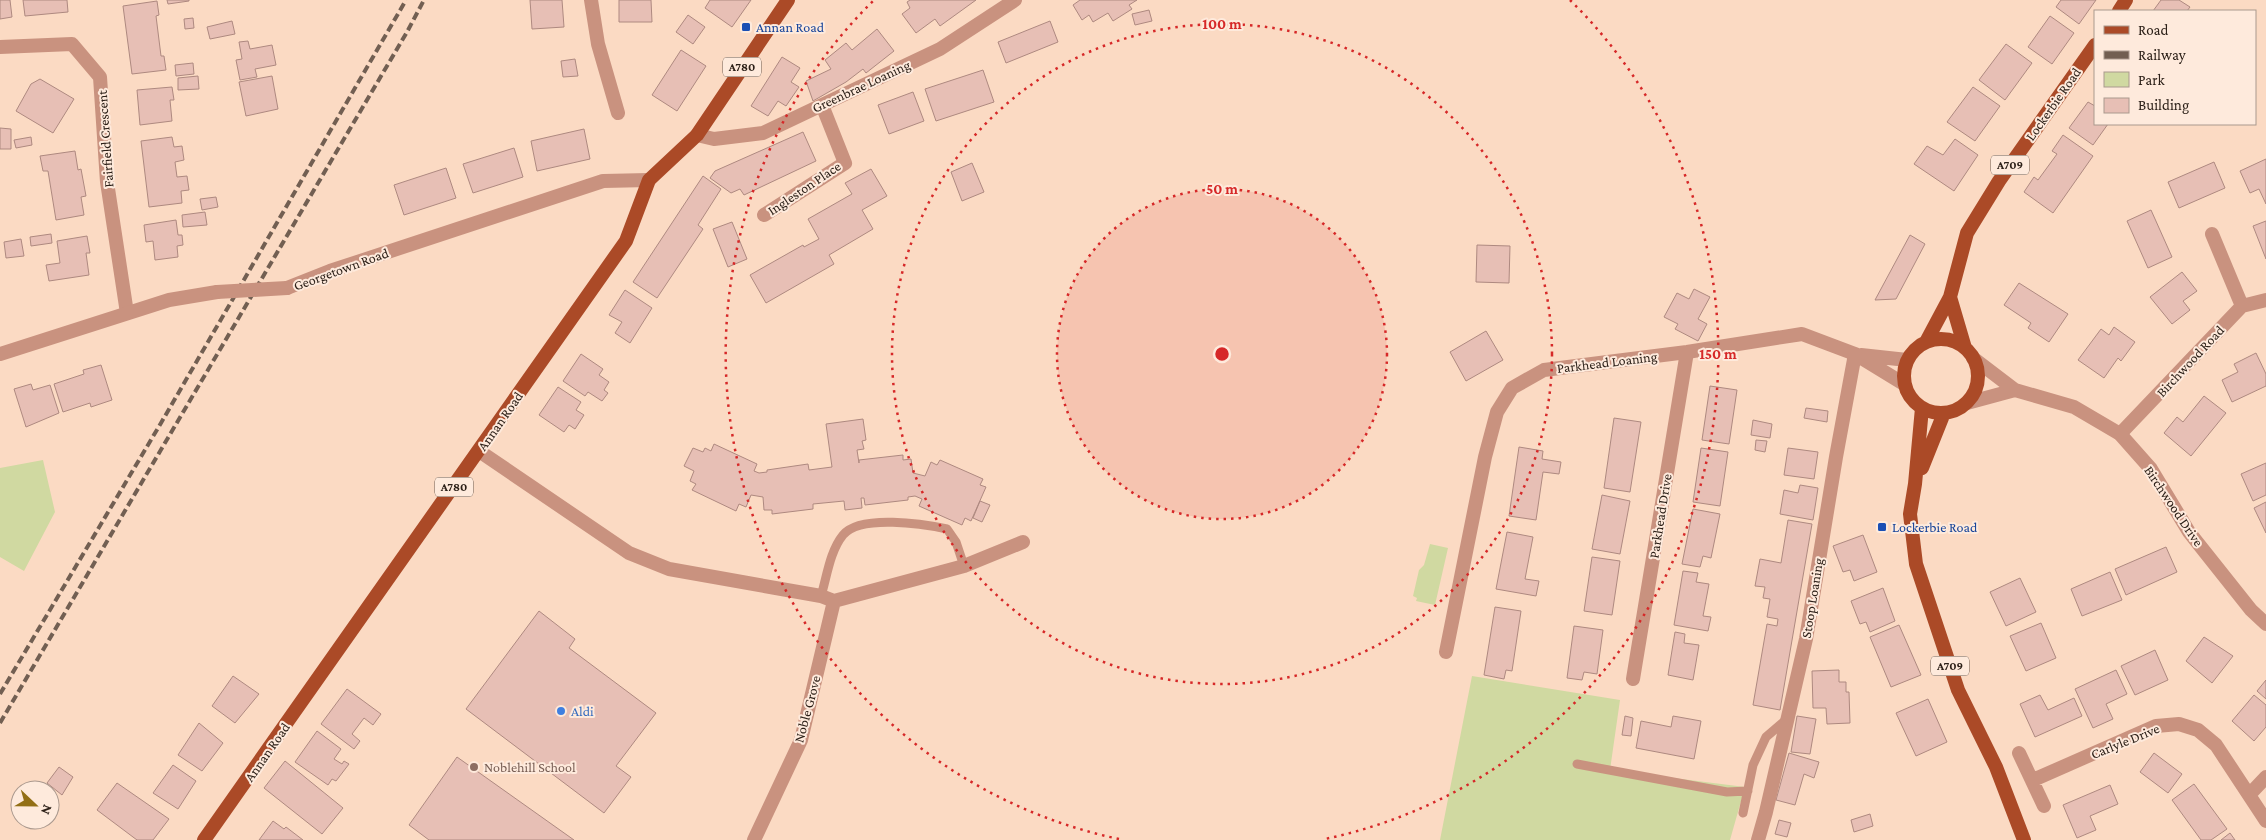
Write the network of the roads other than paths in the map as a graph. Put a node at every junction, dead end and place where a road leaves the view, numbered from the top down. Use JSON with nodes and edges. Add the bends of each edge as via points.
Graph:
{"nodes":[{"id":1,"x":591,"y":0,"type":"edge"},
{"id":2,"x":788,"y":0,"type":"edge"},
{"id":3,"x":1014,"y":0,"type":"edge"},
{"id":4,"x":0,"y":46,"type":"edge"},
{"id":5,"x":2094,"y":46,"type":"edge"},
{"id":6,"x":822,"y":105,"type":"junction"},
{"id":7,"x":618,"y":113,"type":"dead end"},
{"id":8,"x":697,"y":135,"type":"junction"},
{"id":9,"x":649,"y":180,"type":"junction"},
{"id":10,"x":764,"y":215,"type":"dead end"},
{"id":11,"x":2212,"y":234,"type":"dead end"},
{"id":12,"x":1950,"y":297,"type":"junction"},
{"id":13,"x":2266,"y":300,"type":"edge"},
{"id":14,"x":2242,"y":306,"type":"junction"},
{"id":15,"x":127,"y":313,"type":"junction"},
{"id":16,"x":1926,"y":342,"type":"junction"},
{"id":17,"x":1687,"y":352,"type":"junction"},
{"id":18,"x":1969,"y":353,"type":"junction"},
{"id":19,"x":0,"y":354,"type":"edge"},
{"id":20,"x":1855,"y":354,"type":"junction"},
{"id":21,"x":1908,"y":360,"type":"junction"},
{"id":22,"x":1904,"y":384,"type":"junction"},
{"id":23,"x":2015,"y":390,"type":"junction"},
{"id":24,"x":1967,"y":403,"type":"junction"},
{"id":25,"x":1922,"y":408,"type":"junction"},
{"id":26,"x":1944,"y":413,"type":"junction"},
{"id":27,"x":2120,"y":434,"type":"junction"},
{"id":28,"x":479,"y":451,"type":"junction"},
{"id":29,"x":1916,"y":484,"type":"junction"},
{"id":30,"x":1023,"y":542,"type":"dead end"},
{"id":31,"x":964,"y":566,"type":"junction"},
{"id":32,"x":828,"y":598,"type":"junction"},
{"id":33,"x":2266,"y":624,"type":"edge"},
{"id":34,"x":1446,"y":652,"type":"dead end"},
{"id":35,"x":1633,"y":679,"type":"dead end"},
{"id":36,"x":1788,"y":718,"type":"junction"},
{"id":37,"x":2019,"y":753,"type":"dead end"},
{"id":38,"x":1577,"y":764,"type":"dead end"},
{"id":39,"x":2266,"y":777,"type":"edge"},
{"id":40,"x":2032,"y":780,"type":"junction"},
{"id":41,"x":1748,"y":791,"type":"junction"},
{"id":42,"x":2249,"y":795,"type":"junction"},
{"id":43,"x":2044,"y":806,"type":"dead end"},
{"id":44,"x":1743,"y":813,"type":"dead end"},
{"id":45,"x":2266,"y":821,"type":"edge"},
{"id":46,"x":204,"y":840,"type":"edge"},
{"id":47,"x":754,"y":840,"type":"edge"},
{"id":48,"x":1758,"y":840,"type":"edge"},
{"id":49,"x":2024,"y":840,"type":"edge"}],
"edges":[{"from":1,"to":7,"type":"street","via":[[598,44]]},
{"from":2,"to":8,"type":"main road","name":"Annan Road","number":"A780"},
{"from":3,"to":6,"type":"street","name":"Greenbrae Loaning","via":[[940,50]]},
{"from":4,"to":15,"type":"street","name":"Fairfield Crescent","via":[[72,44],[100,77],[107,182]]},
{"from":5,"to":12,"type":"main road","name":"Lockerbie Road","number":"A709","via":[[1999,181],[1967,233]]},
{"from":6,"to":8,"type":"street","name":"Greenbrae Loaning","via":[[763,133],[714,140]]},
{"from":6,"to":10,"type":"street","name":"Ingleston Place","via":[[845,163]]},
{"from":8,"to":9,"type":"main road","name":"Annan Road","number":"A780"},
{"from":9,"to":15,"type":"street","name":"Georgetown Road","bridge":true,"via":[[603,181],[287,288],[217,292],[169,300]]},
{"from":9,"to":28,"type":"main road","name":"Annan Road","number":"A780","via":[[626,241]]},
{"from":11,"to":14,"type":"street"},
{"from":12,"to":16,"type":"main road","name":"Lockerbie Road","number":"A709"},
{"from":12,"to":18,"type":"main road"},
{"from":13,"to":14,"type":"street"},
{"from":14,"to":27,"type":"street","name":"Birchwood Road"},
{"from":15,"to":19,"type":"street","name":"Georgetown Road"},
{"from":16,"to":18,"type":"main road","via":[[1947,339],[1957,342]]},
{"from":16,"to":21,"type":"main road","number":"A709","via":[[1912,352]]},
{"from":17,"to":20,"type":"street","name":"Parkhead Loaning","via":[[1802,334]]},
{"from":17,"to":34,"type":"street","name":"Parkhead Loaning","via":[[1544,370],[1512,388],[1497,412],[1485,457]]},
{"from":17,"to":35,"type":"street","name":"Parkhead Drive"},
{"from":18,"to":23,"type":"street"},
{"from":18,"to":24,"type":"main road","via":[[1978,369],[1974,393]]},
{"from":20,"to":21,"type":"street","name":"Parkhead Loaning"},
{"from":20,"to":22,"type":"street","name":"Parkhead Loaning"},
{"from":20,"to":36,"type":"street","name":"Stoop Loaning","via":[[1806,639]]},
{"from":21,"to":22,"type":"main road"},
{"from":22,"to":25,"type":"main road","via":[[1908,394]]},
{"from":23,"to":24,"type":"street"},
{"from":23,"to":27,"type":"street","name":"Birchwood Drive","via":[[2074,408]]},
{"from":24,"to":26,"type":"main road"},
{"from":25,"to":26,"type":"main road"},
{"from":25,"to":29,"type":"main road","number":"A709"},
{"from":26,"to":29,"type":"main road","number":"A709"},
{"from":27,"to":33,"type":"street","name":"Birchwood Drive","via":[[2151,469],[2189,532]]},
{"from":28,"to":32,"type":"street","via":[[629,553],[669,570]]},
{"from":28,"to":46,"type":"main road","name":"Annan Road","number":"A780"},
{"from":29,"to":49,"type":"main road","number":"A709","via":[[1910,514],[1916,564],[1958,690],[1996,767]]},
{"from":30,"to":31,"type":"street"},
{"from":31,"to":32,"type":"street"},
{"from":31,"to":32,"type":"lane","via":[[956,542],[947,530],[890,523],[854,526],[844,534],[833,553]]},
{"from":32,"to":47,"type":"street","name":"Noble Grove","via":[[801,740]]},
{"from":36,"to":41,"type":"lane","via":[[1766,737],[1753,766]]},
{"from":36,"to":48,"type":"street","name":"Stoop Loaning"},
{"from":37,"to":40,"type":"street"},
{"from":38,"to":41,"type":"lane","via":[[1727,792]]},
{"from":39,"to":42,"type":"street"},
{"from":40,"to":42,"type":"street","name":"Carlyle Drive","via":[[2156,726],[2180,724],[2198,730],[2216,745]]},
{"from":40,"to":43,"type":"street"},
{"from":41,"to":44,"type":"lane"},
{"from":42,"to":45,"type":"street","name":"Carlyle Drive"}]}
